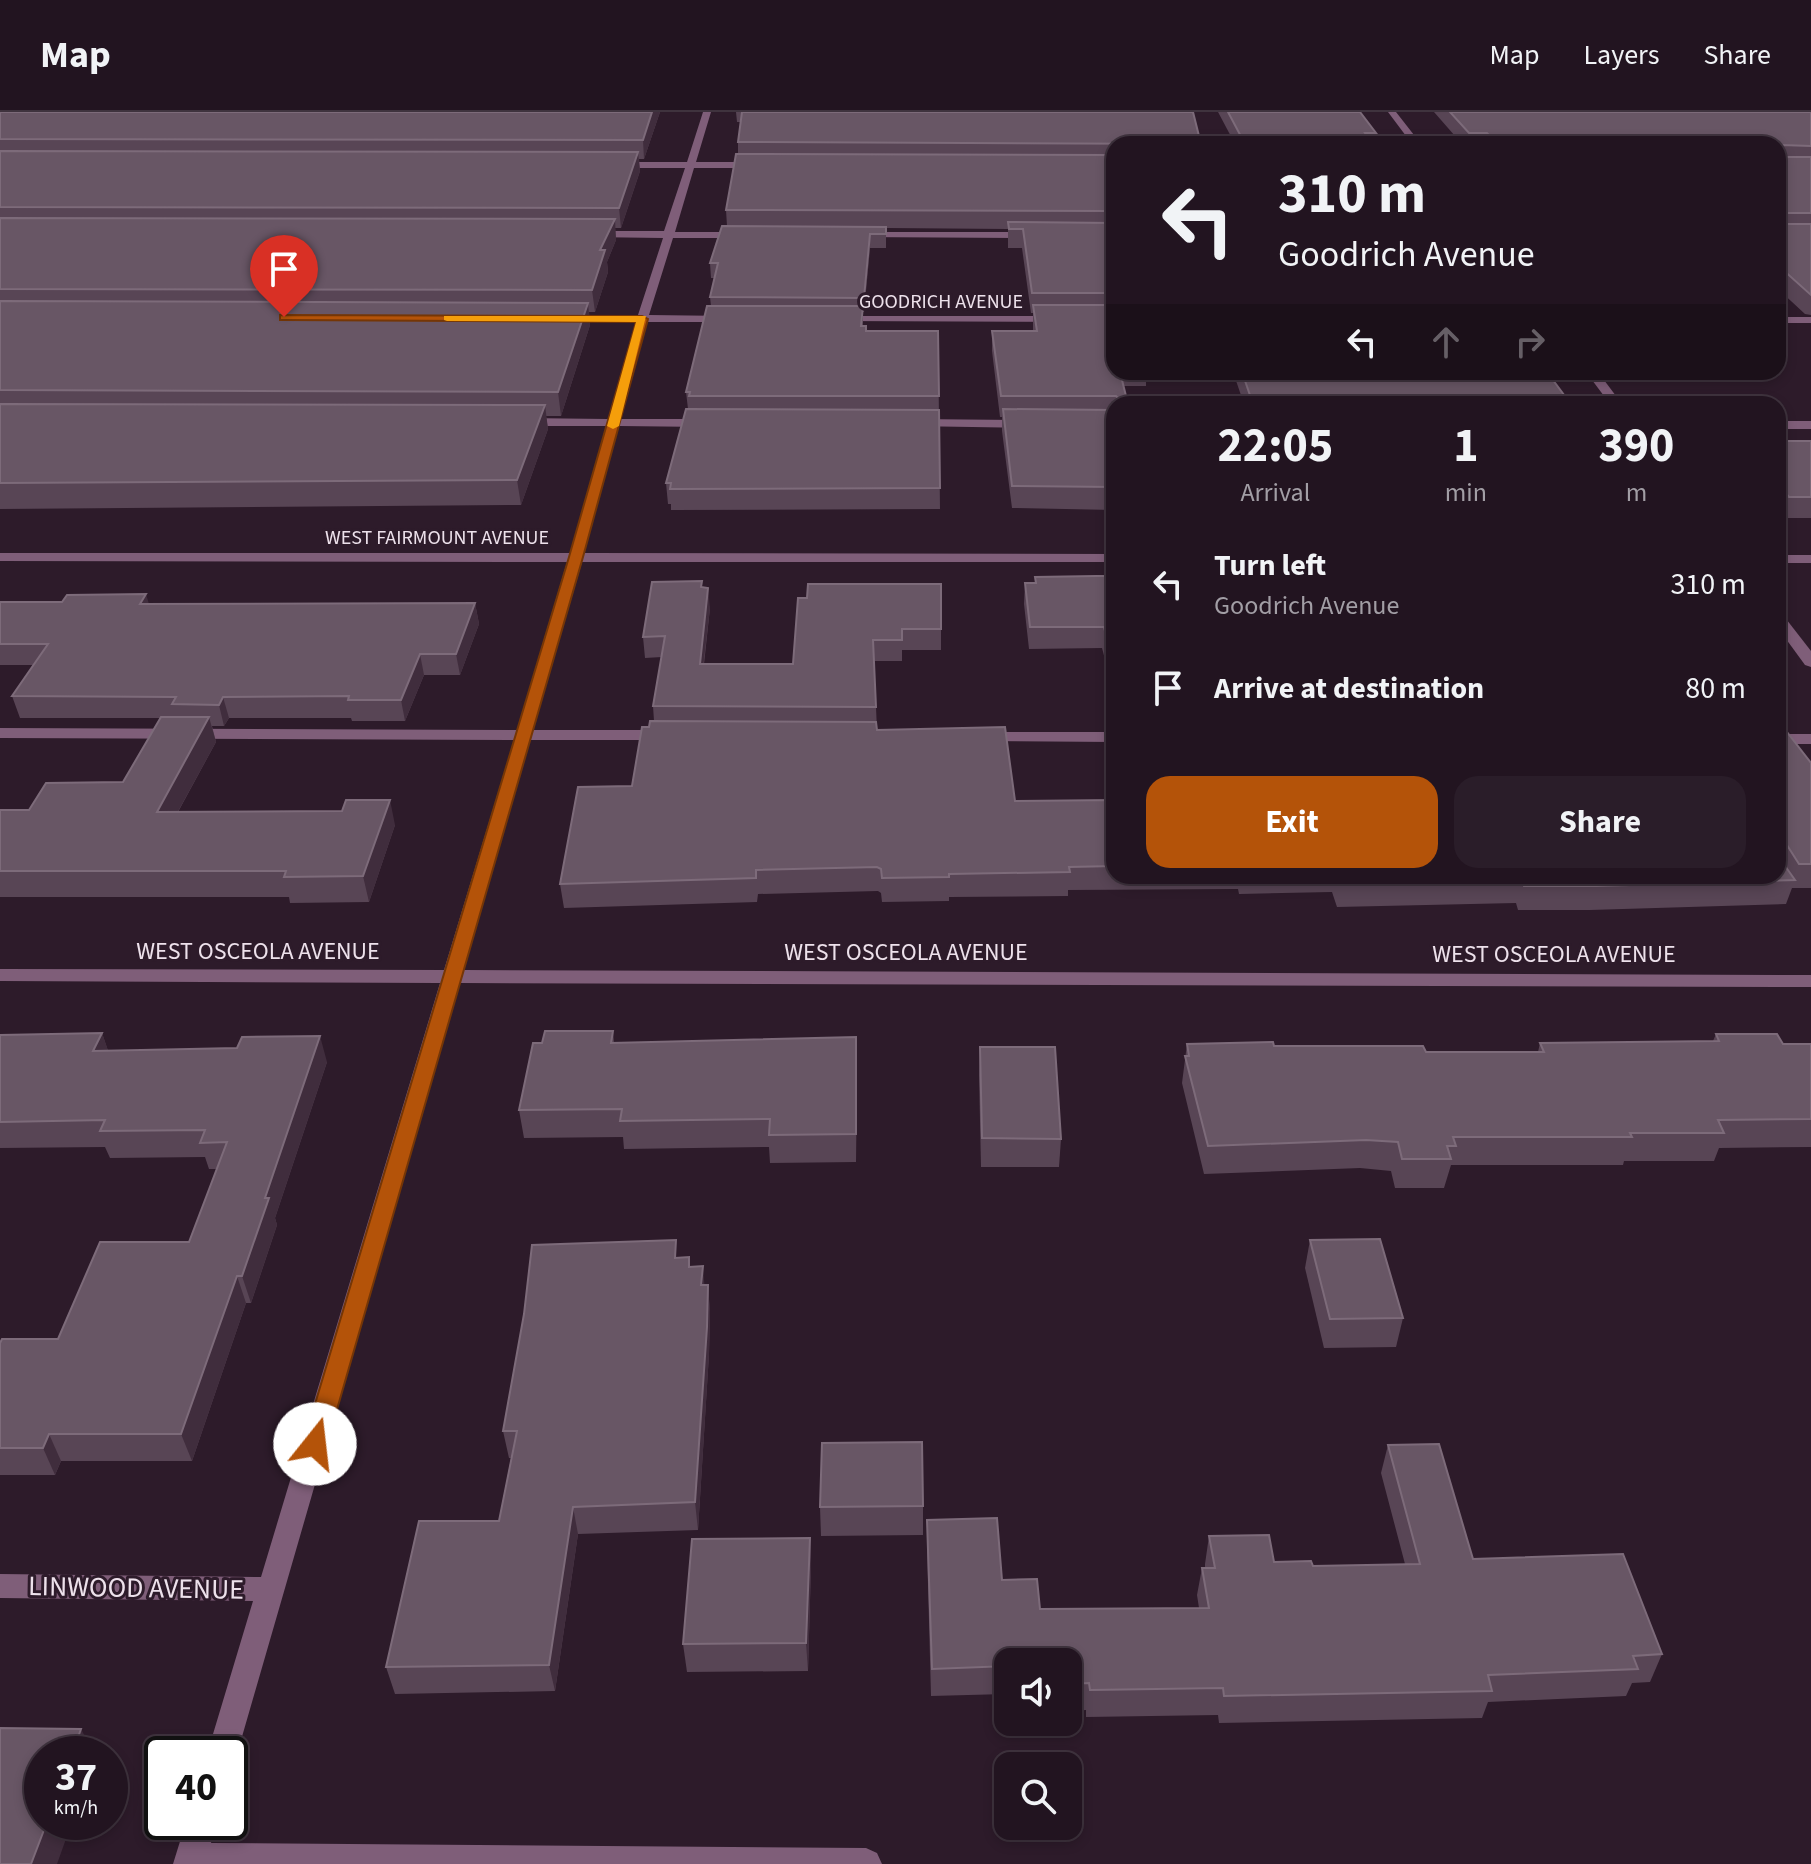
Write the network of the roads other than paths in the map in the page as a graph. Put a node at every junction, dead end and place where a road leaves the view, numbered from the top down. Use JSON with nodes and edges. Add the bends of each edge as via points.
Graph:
{"nodes":[{"id":1,"x":707,"y":112,"type":"edge"},
{"id":2,"x":1392,"y":112,"type":"edge"},
{"id":3,"x":1411,"y":136,"type":"edge"},
{"id":4,"x":607,"y":165,"type":"edge"},
{"id":5,"x":691,"y":165,"type":"junction"},
{"id":6,"x":773,"y":165,"type":"edge"},
{"id":7,"x":572,"y":234,"type":"edge"},
{"id":8,"x":668,"y":235,"type":"junction"},
{"id":9,"x":751,"y":235,"type":"edge"},
{"id":10,"x":845,"y":235,"type":"edge"},
{"id":11,"x":1051,"y":235,"type":"edge"},
{"id":12,"x":552,"y":318,"type":"edge"},
{"id":13,"x":642,"y":319,"type":"junction"},
{"id":14,"x":751,"y":319,"type":"edge"},
{"id":15,"x":830,"y":319,"type":"edge"},
{"id":16,"x":1106,"y":319,"type":"edge"},
{"id":17,"x":1786,"y":320,"type":"edge"},
{"id":18,"x":1811,"y":320,"type":"edge"},
{"id":19,"x":510,"y":422,"type":"edge"},
{"id":20,"x":614,"y":423,"type":"junction"},
{"id":21,"x":718,"y":423,"type":"edge"},
{"id":22,"x":892,"y":423,"type":"edge"},
{"id":23,"x":1051,"y":424,"type":"edge"},
{"id":24,"x":1786,"y":425,"type":"edge"},
{"id":25,"x":1811,"y":425,"type":"edge"},
{"id":26,"x":0,"y":557,"type":"edge"},
{"id":27,"x":576,"y":557,"type":"junction"},
{"id":28,"x":1106,"y":558,"type":"edge"},
{"id":29,"x":1786,"y":559,"type":"edge"},
{"id":30,"x":1811,"y":559,"type":"edge"},
{"id":31,"x":1786,"y":629,"type":"edge"},
{"id":32,"x":1811,"y":662,"type":"edge"},
{"id":33,"x":0,"y":733,"type":"edge"},
{"id":34,"x":523,"y":735,"type":"junction"},
{"id":35,"x":687,"y":736,"type":"edge"},
{"id":36,"x":972,"y":737,"type":"edge"},
{"id":37,"x":1106,"y":737,"type":"edge"},
{"id":38,"x":1786,"y":739,"type":"edge"},
{"id":39,"x":1811,"y":739,"type":"edge"},
{"id":40,"x":0,"y":975,"type":"edge"},
{"id":41,"x":452,"y":977,"type":"junction"},
{"id":42,"x":1811,"y":981,"type":"edge"},
{"id":43,"x":0,"y":1586,"type":"edge"},
{"id":44,"x":272,"y":1589,"type":"junction"},
{"id":45,"x":227,"y":1736,"type":"edge"},
{"id":46,"x":196,"y":1840,"type":"edge"},
{"id":47,"x":190,"y":1861,"type":"edge"},
{"id":48,"x":866,"y":1864,"type":"edge"}],
"edges":[{"from":1,"to":5,"type":"street"},
{"from":2,"to":3,"type":"street"},
{"from":4,"to":5,"type":"street"},
{"from":5,"to":6,"type":"street"},
{"from":5,"to":8,"type":"street"},
{"from":7,"to":8,"type":"street"},
{"from":8,"to":9,"type":"street"},
{"from":8,"to":13,"type":"street"},
{"from":10,"to":11,"type":"street"},
{"from":12,"to":13,"type":"street"},
{"from":13,"to":14,"type":"street"},
{"from":13,"to":20,"type":"street"},
{"from":15,"to":16,"type":"street","name":"GOODRICH AVENUE"},
{"from":17,"to":18,"type":"street"},
{"from":19,"to":20,"type":"street"},
{"from":20,"to":21,"type":"street"},
{"from":20,"to":27,"type":"street"},
{"from":22,"to":23,"type":"street"},
{"from":24,"to":25,"type":"street"},
{"from":26,"to":27,"type":"street","name":"WEST FAIRMOUNT AVENUE"},
{"from":27,"to":28,"type":"street","name":"WEST FAIRMOUNT AVENUE"},
{"from":27,"to":34,"type":"street"},
{"from":29,"to":30,"type":"street"},
{"from":31,"to":32,"type":"street"},
{"from":33,"to":34,"type":"street"},
{"from":34,"to":35,"type":"street"},
{"from":34,"to":41,"type":"street"},
{"from":36,"to":37,"type":"street"},
{"from":38,"to":39,"type":"street"},
{"from":40,"to":41,"type":"street","name":"WEST OSCEOLA AVENUE"},
{"from":41,"to":42,"type":"street","name":"WEST OSCEOLA AVENUE"},
{"from":41,"to":44,"type":"street"},
{"from":43,"to":44,"type":"street","name":"LINWOOD AVENUE"},
{"from":44,"to":45,"type":"street"},
{"from":46,"to":47,"type":"street"},
{"from":47,"to":48,"type":"street"}]}
